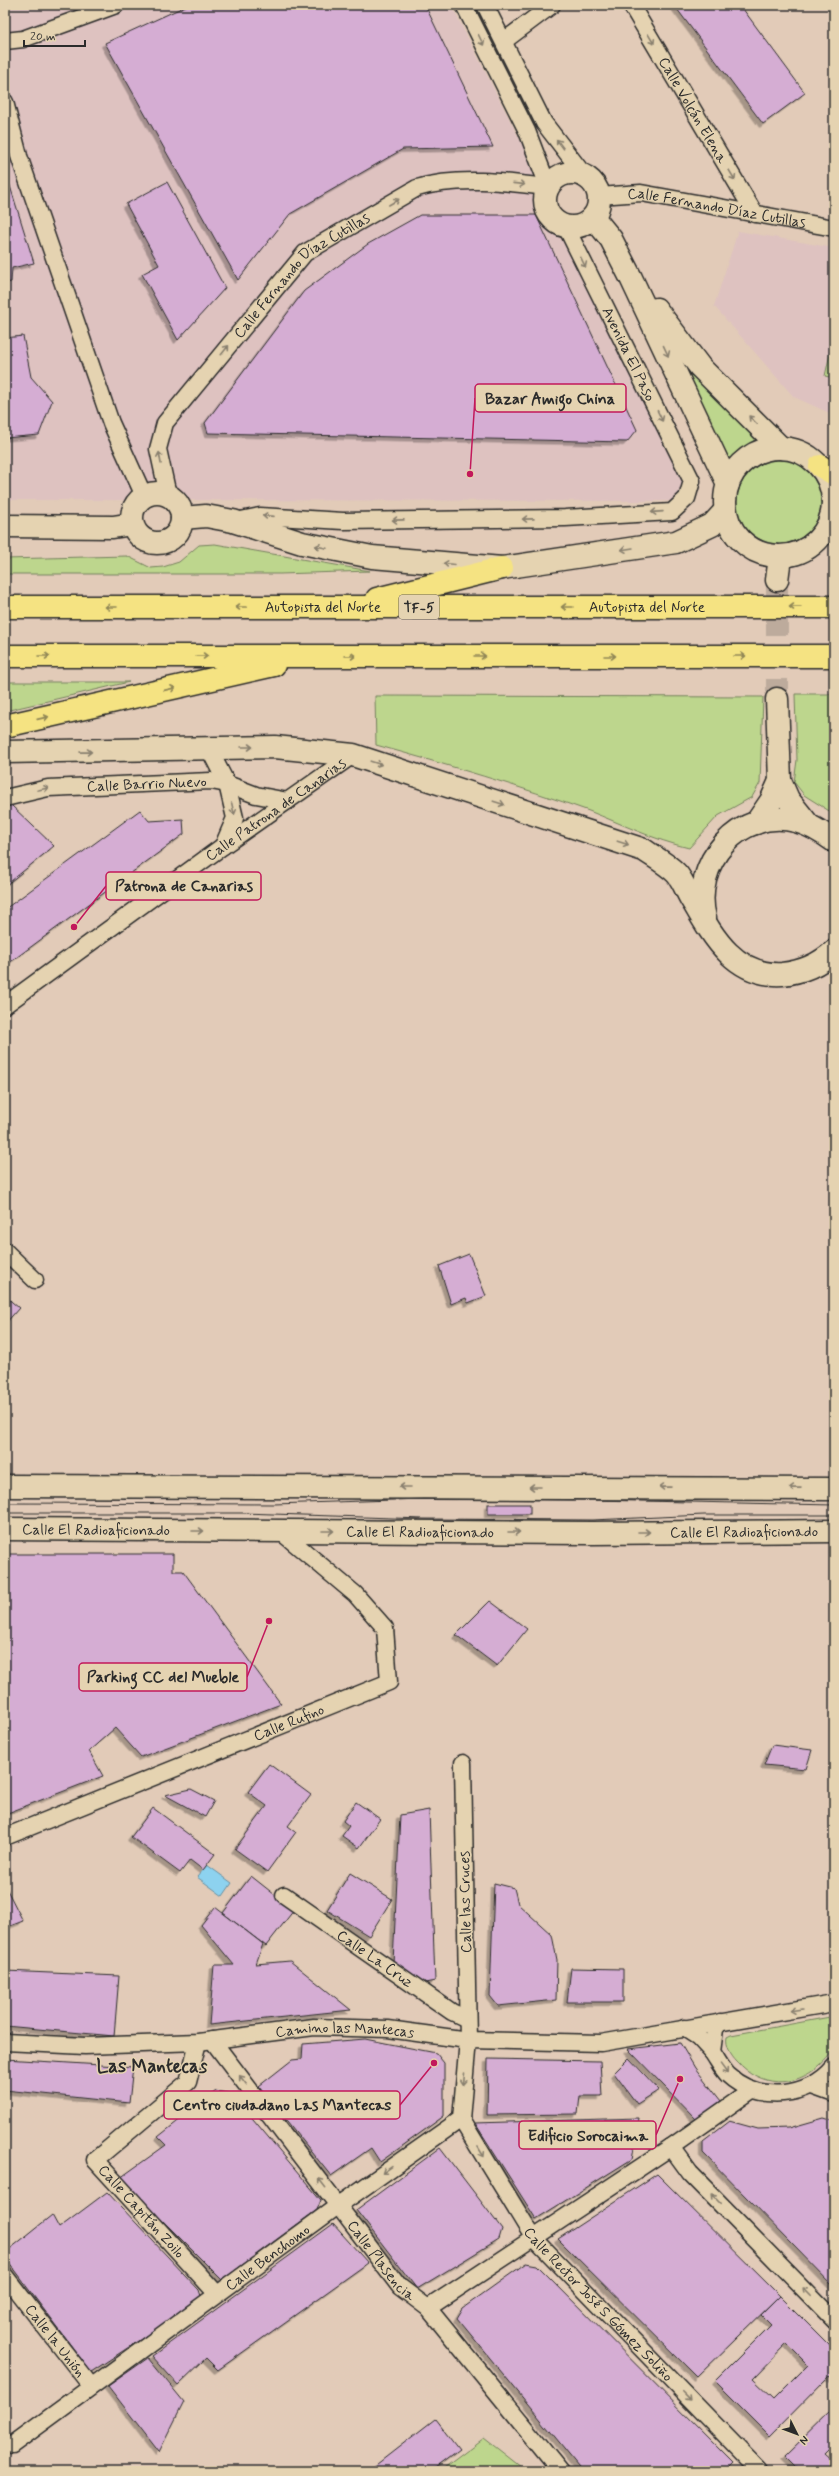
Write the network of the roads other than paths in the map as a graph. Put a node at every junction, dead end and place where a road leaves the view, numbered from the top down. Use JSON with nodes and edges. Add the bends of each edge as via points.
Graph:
{"nodes":[{"id":1,"x":116,"y":5,"type":"edge"},
{"id":2,"x":464,"y":5,"type":"edge"},
{"id":3,"x":485,"y":5,"type":"edge"},
{"id":4,"x":552,"y":5,"type":"edge"},
{"id":5,"x":631,"y":5,"type":"edge"},
{"id":6,"x":5,"y":41,"type":"edge"},
{"id":7,"x":504,"y":41,"type":"junction"},
{"id":8,"x":5,"y":102,"type":"edge"},
{"id":9,"x":584,"y":175,"type":"junction"},
{"id":10,"x":548,"y":187,"type":"junction"},
{"id":11,"x":599,"y":196,"type":"junction"},
{"id":12,"x":755,"y":214,"type":"junction"},
{"id":13,"x":593,"y":217,"type":"junction"},
{"id":14,"x":566,"y":227,"type":"junction"},
{"id":15,"x":834,"y":228,"type":"edge"},
{"id":16,"x":631,"y":278,"type":"junction"},
{"id":17,"x":781,"y":448,"type":"junction"},
{"id":18,"x":827,"y":470,"type":"edge"},
{"id":19,"x":728,"y":484,"type":"junction"},
{"id":20,"x":144,"y":496,"type":"junction"},
{"id":21,"x":168,"y":496,"type":"junction"},
{"id":22,"x":725,"y":511,"type":"junction"},
{"id":23,"x":182,"y":518,"type":"junction"},
{"id":24,"x":233,"y":521,"type":"junction"},
{"id":25,"x":132,"y":524,"type":"junction"},
{"id":26,"x":5,"y":526,"type":"edge"},
{"id":27,"x":780,"y":557,"type":"junction"},
{"id":28,"x":502,"y":568,"type":"junction"},
{"id":29,"x":777,"y":580,"type":"tunnel mouth"},
{"id":30,"x":5,"y":607,"type":"edge"},
{"id":31,"x":344,"y":607,"type":"junction"},
{"id":32,"x":834,"y":607,"type":"edge"},
{"id":33,"x":5,"y":656,"type":"edge"},
{"id":34,"x":310,"y":656,"type":"junction"},
{"id":35,"x":834,"y":656,"type":"edge"},
{"id":36,"x":777,"y":699,"type":"tunnel mouth"},
{"id":37,"x":5,"y":726,"type":"edge"},
{"id":38,"x":208,"y":747,"type":"junction"},
{"id":39,"x":5,"y":752,"type":"edge"},
{"id":40,"x":353,"y":755,"type":"junction"},
{"id":41,"x":780,"y":781,"type":"junction"},
{"id":42,"x":227,"y":784,"type":"junction"},
{"id":43,"x":5,"y":798,"type":"edge"},
{"id":44,"x":288,"y":801,"type":"junction"},
{"id":45,"x":756,"y":822,"type":"junction"},
{"id":46,"x":808,"y":824,"type":"junction"},
{"id":47,"x":834,"y":841,"type":"edge"},
{"id":48,"x":222,"y":846,"type":"junction"},
{"id":49,"x":708,"y":929,"type":"junction"},
{"id":50,"x":834,"y":951,"type":"edge"},
{"id":51,"x":5,"y":1005,"type":"edge"},
{"id":52,"x":5,"y":1251,"type":"edge"},
{"id":53,"x":35,"y":1280,"type":"dead end"},
{"id":54,"x":5,"y":1486,"type":"edge"},
{"id":55,"x":834,"y":1489,"type":"edge"},
{"id":56,"x":5,"y":1529,"type":"edge"},
{"id":57,"x":280,"y":1531,"type":"junction"},
{"id":58,"x":834,"y":1531,"type":"edge"},
{"id":59,"x":463,"y":1763,"type":"dead end"},
{"id":60,"x":5,"y":1837,"type":"edge"},
{"id":61,"x":284,"y":1895,"type":"dead end"},
{"id":62,"x":834,"y":2003,"type":"edge"},
{"id":63,"x":467,"y":2020,"type":"junction"},
{"id":64,"x":720,"y":2022,"type":"junction"},
{"id":65,"x":684,"y":2028,"type":"junction"},
{"id":66,"x":468,"y":2040,"type":"junction"},
{"id":67,"x":205,"y":2041,"type":"junction"},
{"id":68,"x":5,"y":2042,"type":"edge"},
{"id":69,"x":712,"y":2052,"type":"junction"},
{"id":70,"x":834,"y":2067,"type":"edge"},
{"id":71,"x":812,"y":2086,"type":"junction"},
{"id":72,"x":752,"y":2090,"type":"junction"},
{"id":73,"x":834,"y":2094,"type":"edge"},
{"id":74,"x":461,"y":2119,"type":"junction"},
{"id":75,"x":671,"y":2146,"type":"junction"},
{"id":76,"x":338,"y":2205,"type":"junction"},
{"id":77,"x":533,"y":2237,"type":"junction"},
{"id":78,"x":5,"y":2276,"type":"edge"},
{"id":79,"x":217,"y":2294,"type":"junction"},
{"id":80,"x":428,"y":2308,"type":"junction"},
{"id":81,"x":834,"y":2320,"type":"edge"},
{"id":82,"x":91,"y":2386,"type":"junction"},
{"id":83,"x":12,"y":2445,"type":"dead end"},
{"id":84,"x":561,"y":2471,"type":"edge"},
{"id":85,"x":760,"y":2471,"type":"edge"}],
"edges":[{"from":1,"to":6,"type":"street","via":[[23,39]]},
{"from":2,"to":10,"type":"street","one_way":true,"via":[[527,131]]},
{"from":3,"to":7,"type":"street"},
{"from":4,"to":7,"type":"street"},
{"from":5,"to":12,"type":"street","name":"Calle Volcán Elena","one_way":true},
{"from":9,"to":7,"type":"street","one_way":true,"via":[[544,123]]},
{"from":8,"to":20,"type":"street","via":[[19,156],[111,423]]},
{"from":9,"to":10,"type":"street","via":[[568,173],[557,178]]},
{"from":9,"to":11,"type":"street","via":[[591,180]]},
{"from":10,"to":14,"type":"street","via":[[545,204],[547,212],[558,224]]},
{"from":21,"to":10,"type":"street","name":"Calle Fernando Díaz Cutillas","one_way":true,"via":[[158,449],[165,423],[305,253],[417,188],[438,182],[513,183]]},
{"from":11,"to":12,"type":"street","name":"Calle Fernando Díaz Cutillas","via":[[641,193]]},
{"from":11,"to":13,"type":"street","via":[[599,204]]},
{"from":12,"to":15,"type":"street","name":"Calle Fernando Díaz Cutillas"},
{"from":13,"to":14,"type":"street","via":[[582,226]]},
{"from":13,"to":16,"type":"street","via":[[611,239]]},
{"from":14,"to":24,"type":"street","name":"Avenida El Paso","one_way":true,"via":[[692,481],[687,498],[672,512],[565,518],[343,521],[260,516]]},
{"from":17,"to":16,"type":"street","one_way":true,"via":[[700,367]]},
{"from":16,"to":19,"type":"street","one_way":true},
{"from":17,"to":18,"type":"street","via":[[802,454]]},
{"from":17,"to":19,"type":"street","via":[[764,450],[748,458],[736,469]]},
{"from":18,"to":27,"type":"street","via":[[833,498],[831,516],[824,532],[812,545],[797,553]]},
{"from":19,"to":22,"type":"street"},
{"from":20,"to":21,"type":"street","via":[[152,493]]},
{"from":20,"to":25,"type":"street","via":[[133,508]]},
{"from":21,"to":23,"type":"street","via":[[178,505]]},
{"from":22,"to":27,"type":"street","via":[[738,539],[764,555]]},
{"from":22,"to":28,"type":"street","one_way":true,"via":[[712,525],[676,542]]},
{"from":23,"to":24,"type":"street","via":[[206,516]]},
{"from":23,"to":25,"type":"street","via":[[171,539],[156,543],[141,538]]},
{"from":28,"to":24,"type":"street","one_way":true,"via":[[372,558],[302,543]]},
{"from":25,"to":26,"type":"street","via":[[113,527]]},
{"from":27,"to":29,"type":"street"},
{"from":28,"to":31,"type":"highway"},
{"from":31,"to":30,"type":"highway","name":"Autopista del Norte","number":"TF-5","one_way":true},
{"from":32,"to":31,"type":"highway","name":"Autopista del Norte","number":"TF-5","one_way":true},
{"from":33,"to":34,"type":"highway","one_way":true},
{"from":34,"to":35,"type":"highway","one_way":true},
{"from":37,"to":34,"type":"highway","one_way":true},
{"from":36,"to":41,"type":"street"},
{"from":39,"to":38,"type":"street","one_way":true},
{"from":38,"to":40,"type":"street","one_way":true,"via":[[275,746]]},
{"from":38,"to":42,"type":"street"},
{"from":40,"to":44,"type":"street","name":"Calle Patrona de Canarias"},
{"from":40,"to":49,"type":"street","one_way":true,"via":[[644,850],[676,874]]},
{"from":41,"to":45,"type":"street","via":[[771,801]]},
{"from":41,"to":46,"type":"street","via":[[788,799]]},
{"from":43,"to":42,"type":"street","name":"Calle Barrio Nuevo","one_way":true,"via":[[48,788],[211,781]]},
{"from":42,"to":44,"type":"street","name":"Calle Barrio Nuevo","via":[[256,795]]},
{"from":42,"to":48,"type":"street","one_way":true,"via":[[235,818]]},
{"from":44,"to":48,"type":"street","name":"Calle Patrona de Canarias"},
{"from":45,"to":46,"type":"street","via":[[781,819]]},
{"from":45,"to":49,"type":"street","via":[[730,837],[708,865],[703,883],[702,906]]},
{"from":46,"to":47,"type":"street"},
{"from":48,"to":51,"type":"street","name":"Calle Patrona de Canarias"},
{"from":49,"to":50,"type":"street","via":[[735,961],[754,970],[775,974],[794,973],[813,966]]},
{"from":52,"to":53,"type":"street"},
{"from":55,"to":54,"type":"street","one_way":true},
{"from":56,"to":57,"type":"street","name":"Calle El Radioaficionado","one_way":true},
{"from":57,"to":58,"type":"street","name":"Calle El Radioaficionado","one_way":true},
{"from":57,"to":60,"type":"street","name":"Calle Rufino","via":[[355,1594],[385,1628],[389,1682]]},
{"from":59,"to":63,"type":"street","name":"Calle las Cruces"},
{"from":61,"to":63,"type":"street","name":"Calle La Cruz"},
{"from":62,"to":64,"type":"street","name":"Camino las Mantecas","one_way":true},
{"from":63,"to":66,"type":"street","name":"Calle las Cruces"},
{"from":64,"to":65,"type":"street","name":"Camino las Mantecas"},
{"from":64,"to":69,"type":"street","via":[[715,2029]]},
{"from":65,"to":66,"type":"street","name":"Camino las Mantecas","via":[[601,2043]]},
{"from":65,"to":69,"type":"street","via":[[698,2037]]},
{"from":66,"to":67,"type":"street","name":"Camino las Mantecas","via":[[388,2029],[314,2027]]},
{"from":66,"to":74,"type":"street","one_way":true},
{"from":67,"to":68,"type":"street","name":"Camino las Mantecas","via":[[85,2046]]},
{"from":76,"to":67,"type":"street","name":"Calle Plasencia","one_way":true},
{"from":67,"to":79,"type":"street","name":"Calle Capitán Zoilo","via":[[188,2082],[95,2160]]},
{"from":69,"to":72,"type":"street","one_way":true,"via":[[728,2075]]},
{"from":70,"to":71,"type":"street"},
{"from":71,"to":72,"type":"street","via":[[778,2095]]},
{"from":71,"to":73,"type":"street"},
{"from":72,"to":75,"type":"street"},
{"from":74,"to":76,"type":"street","name":"Calle Benchomo","one_way":true},
{"from":74,"to":77,"type":"street","name":"Calle Rector José S Gómez Soliño","one_way":true},
{"from":75,"to":77,"type":"street"},
{"from":81,"to":75,"type":"street","one_way":true,"via":[[690,2173]]},
{"from":76,"to":79,"type":"street","name":"Calle Benchomo"},
{"from":76,"to":80,"type":"street","name":"Calle Plasencia","via":[[400,2287]]},
{"from":77,"to":80,"type":"street"},
{"from":77,"to":85,"type":"street","name":"Calle Rector José S Gómez Soliño","one_way":true},
{"from":78,"to":82,"type":"street","name":"Calle la Unión"},
{"from":79,"to":82,"type":"street","name":"Calle Benchomo"},
{"from":80,"to":84,"type":"street","name":"Calle Plasencia"},
{"from":82,"to":83,"type":"street","name":"Calle Benchomo"}]}
